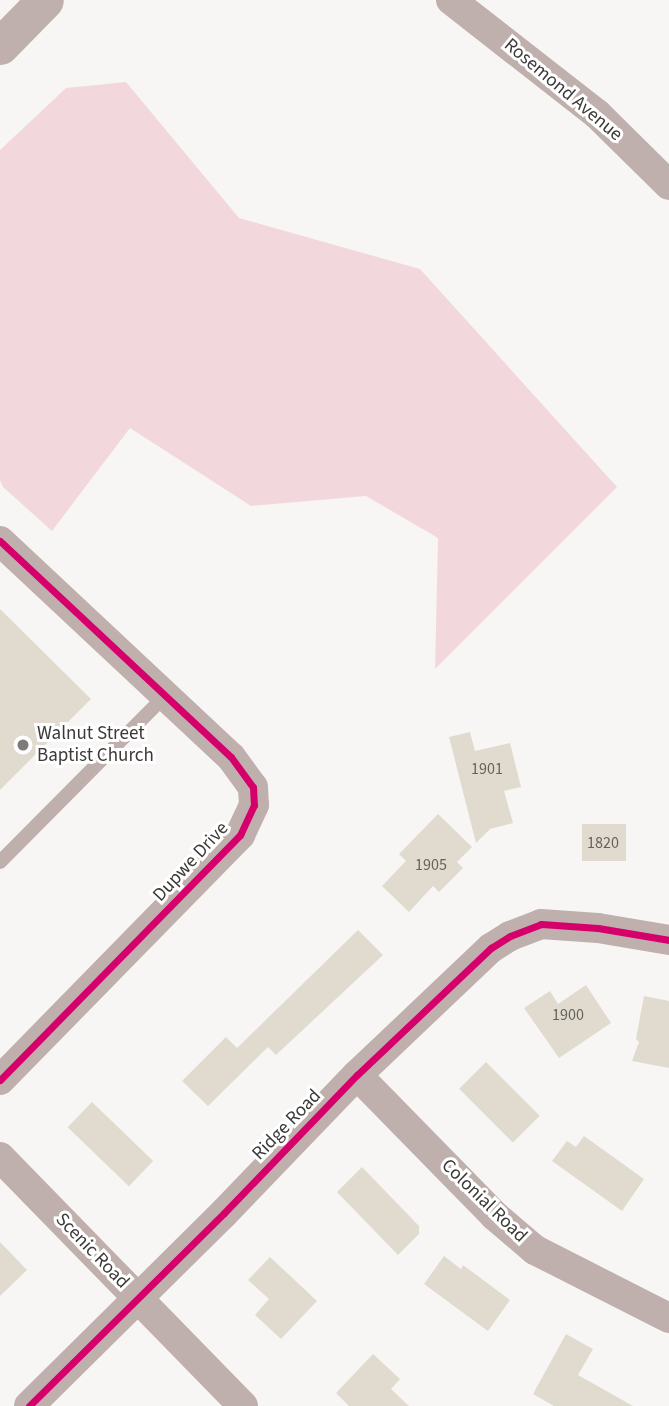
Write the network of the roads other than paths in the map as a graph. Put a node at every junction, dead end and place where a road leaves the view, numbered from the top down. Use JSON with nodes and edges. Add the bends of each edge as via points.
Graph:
{"nodes":[{"id":1,"x":45,"y":0,"type":"edge"},
{"id":2,"x":451,"y":0,"type":"edge"},
{"id":3,"x":0,"y":46,"type":"edge"},
{"id":4,"x":669,"y":185,"type":"edge"},
{"id":5,"x":0,"y":541,"type":"edge"},
{"id":6,"x":166,"y":696,"type":"junction"},
{"id":7,"x":0,"y":862,"type":"edge"},
{"id":8,"x":669,"y":940,"type":"edge"},
{"id":9,"x":357,"y":1075,"type":"junction"},
{"id":10,"x":0,"y":1080,"type":"edge"},
{"id":11,"x":0,"y":1157,"type":"edge"},
{"id":12,"x":138,"y":1298,"type":"junction"},
{"id":13,"x":669,"y":1318,"type":"edge"},
{"id":14,"x":29,"y":1406,"type":"edge"},
{"id":15,"x":243,"y":1406,"type":"edge"}],
"edges":[{"from":1,"to":3,"type":"street"},
{"from":2,"to":4,"type":"street","name":"Rosemond Avenue","via":[[597,114]]},
{"from":5,"to":6,"type":"street","name":"Dupwe Drive"},
{"from":6,"to":7,"type":"lane"},
{"from":6,"to":10,"type":"street","name":"Dupwe Drive","via":[[241,770],[253,787],[254,805],[240,835]]},
{"from":8,"to":9,"type":"street","name":"Ridge Road","via":[[541,924],[510,936],[491,948]]},
{"from":9,"to":12,"type":"street","name":"Ridge Road"},
{"from":9,"to":13,"type":"street","name":"Colonial Road","via":[[495,1216],[535,1250]]},
{"from":11,"to":12,"type":"street","name":"Scenic Road"},
{"from":12,"to":14,"type":"street","name":"Ridge Road"},
{"from":12,"to":15,"type":"street","name":"Scenic Road"}]}
